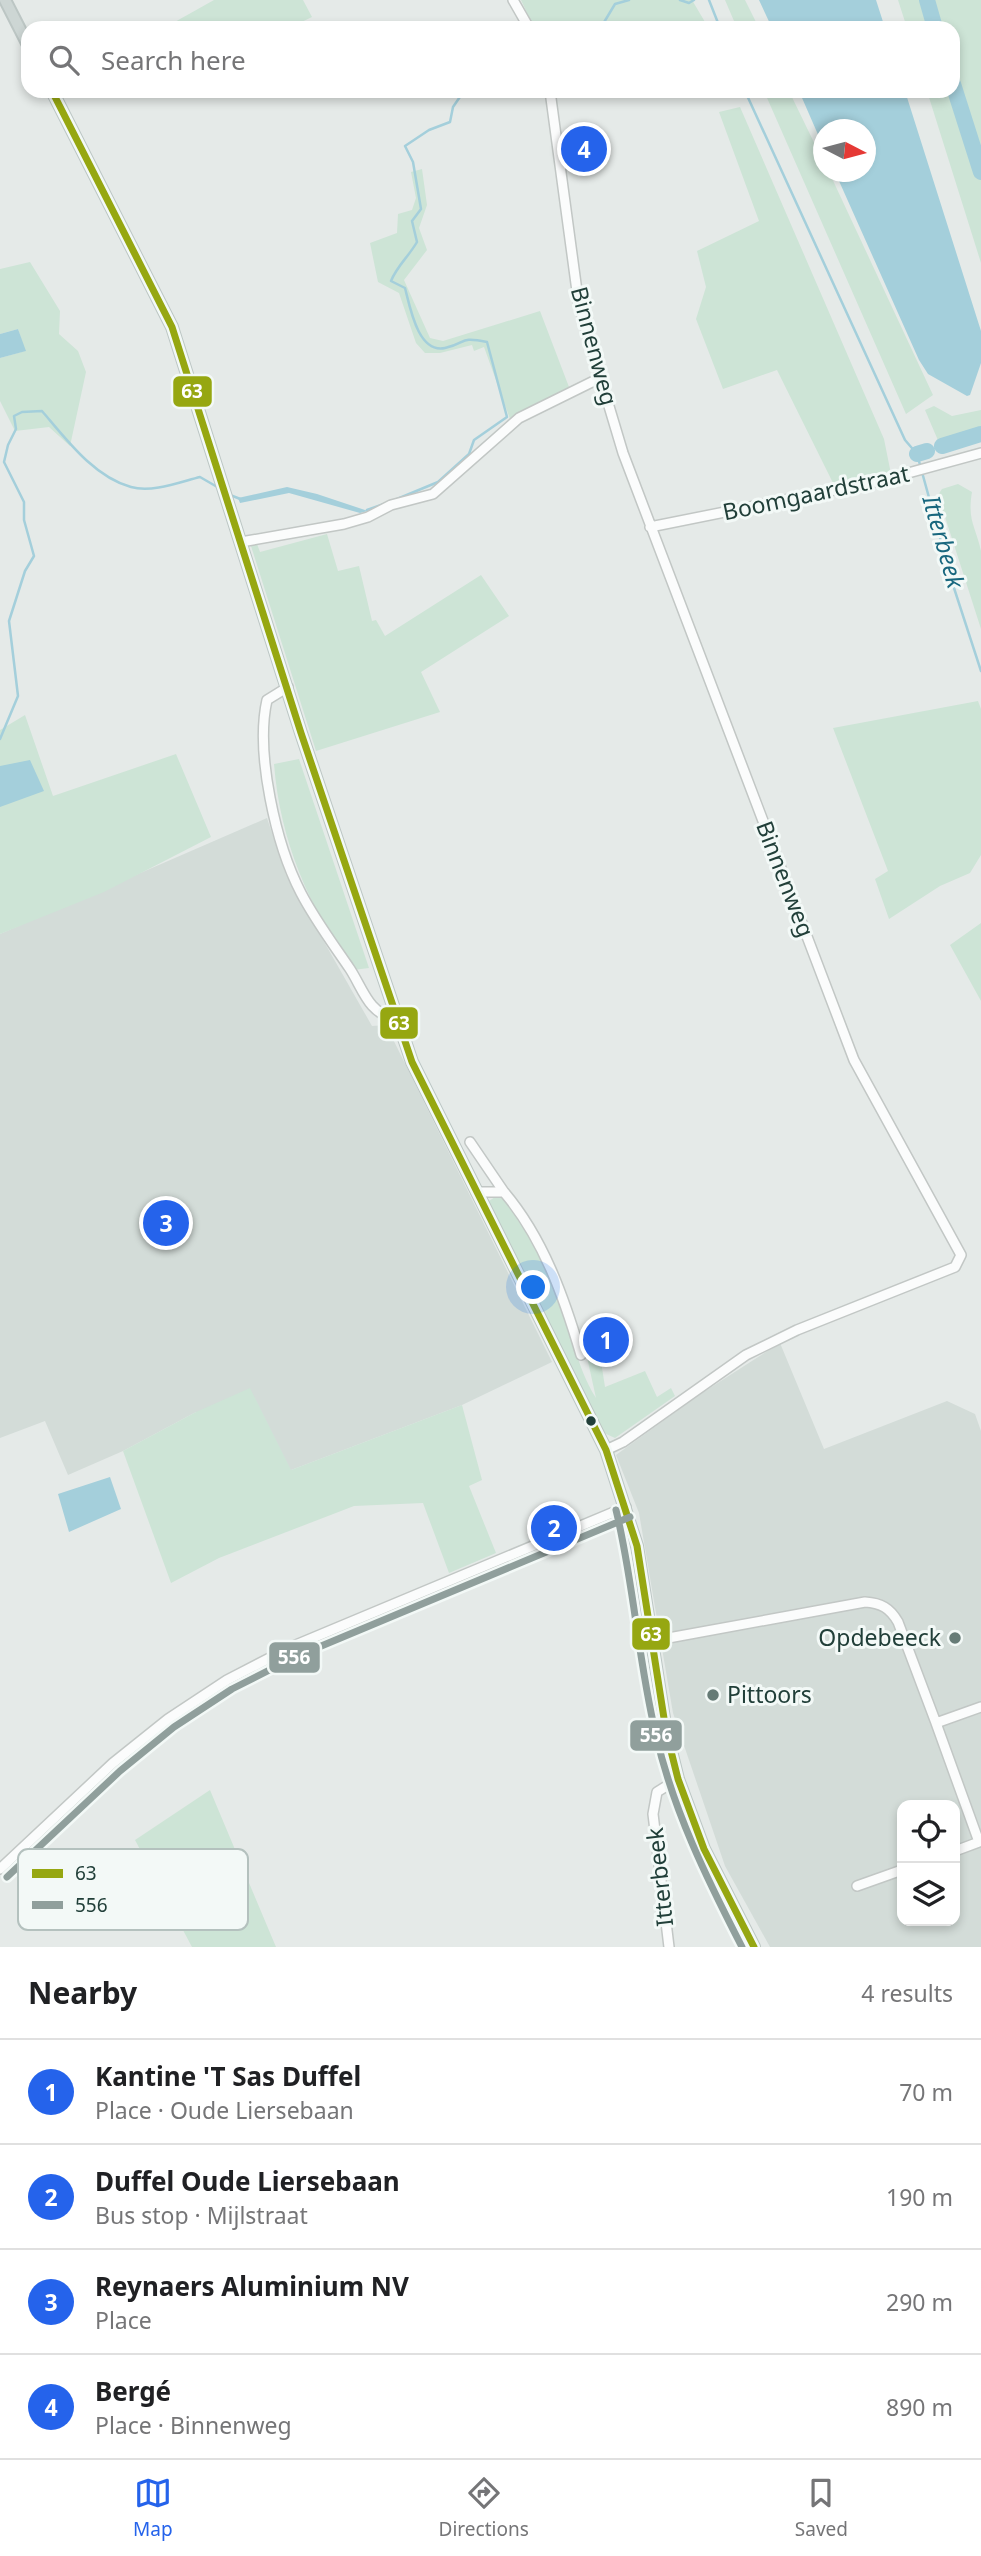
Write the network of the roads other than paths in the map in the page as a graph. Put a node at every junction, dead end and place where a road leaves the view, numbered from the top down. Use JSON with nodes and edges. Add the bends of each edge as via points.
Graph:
{"nodes":[{"id":1,"x":5,"y":0,"type":"edge"},
{"id":2,"x":513,"y":0,"type":"edge"},
{"id":3,"x":525,"y":21,"type":"edge"},
{"id":4,"x":21,"y":31,"type":"edge"},
{"id":5,"x":56,"y":98,"type":"edge"},
{"id":6,"x":552,"y":98,"type":"edge"},
{"id":7,"x":600,"y":378,"type":"junction"},
{"id":8,"x":981,"y":453,"type":"edge"},
{"id":9,"x":650,"y":527,"type":"junction"},
{"id":10,"x":241,"y":542,"type":"junction"},
{"id":11,"x":288,"y":687,"type":"junction"},
{"id":12,"x":394,"y":1018,"type":"junction"},
{"id":13,"x":470,"y":1142,"type":"dead end"},
{"id":14,"x":476,"y":1192,"type":"junction"},
{"id":15,"x":504,"y":1192,"type":"junction"},
{"id":16,"x":581,"y":1354,"type":"dead end"},
{"id":17,"x":606,"y":1450,"type":"junction"},
{"id":18,"x":626,"y":1507,"type":"junction"},
{"id":19,"x":652,"y":1641,"type":"junction"},
{"id":20,"x":981,"y":1707,"type":"edge"},
{"id":21,"x":936,"y":1723,"type":"junction"},
{"id":22,"x":678,"y":1779,"type":"junction"},
{"id":23,"x":980,"y":1844,"type":"edge"},
{"id":24,"x":21,"y":1849,"type":"edge"},
{"id":25,"x":960,"y":1850,"type":"edge"},
{"id":26,"x":18,"y":1852,"type":"edge"},
{"id":27,"x":0,"y":1869,"type":"edge"},
{"id":28,"x":897,"y":1872,"type":"edge"},
{"id":29,"x":857,"y":1886,"type":"dead end"},
{"id":30,"x":668,"y":1947,"type":"edge"},
{"id":31,"x":754,"y":1947,"type":"edge"}],
"edges":[{"from":1,"to":4,"type":"main road"},
{"from":2,"to":3,"type":"street"},
{"from":5,"to":10,"type":"main road","via":[[172,327]]},
{"from":6,"to":7,"type":"street","name":"Binnenweg","via":[[579,306]]},
{"from":7,"to":9,"type":"street","name":"Binnenweg"},
{"from":7,"to":10,"type":"street","via":[[519,418],[433,494],[344,524]]},
{"from":8,"to":9,"type":"street","name":"Boomgaardstraat","via":[[880,481]]},
{"from":9,"to":17,"type":"street","name":"Binnenweg","via":[[854,1060],[961,1255],[955,1267],[797,1329],[746,1355]]},
{"from":10,"to":11,"type":"main road"},
{"from":11,"to":12,"type":"main road"},
{"from":11,"to":12,"type":"street","via":[[267,701],[263,716],[271,800],[282,843],[300,891],[329,940],[375,1011]]},
{"from":12,"to":14,"type":"main road"},
{"from":13,"to":15,"type":"street"},
{"from":14,"to":15,"type":"street"},
{"from":14,"to":17,"type":"main road"},
{"from":15,"to":16,"type":"street","via":[[538,1241]]},
{"from":17,"to":18,"type":"main road"},
{"from":18,"to":19,"type":"main road"},
{"from":18,"to":24,"type":"street","via":[[324,1632],[227,1680],[113,1763]]},
{"from":19,"to":21,"type":"street","via":[[875,1602],[893,1612]]},
{"from":19,"to":22,"type":"main road"},
{"from":20,"to":21,"type":"street"},
{"from":21,"to":23,"type":"street"},
{"from":22,"to":30,"type":"street","name":"Itterbeek","via":[[657,1792],[653,1814]]},
{"from":22,"to":31,"type":"main road","via":[[704,1849]]},
{"from":23,"to":25,"type":"street"},
{"from":26,"to":27,"type":"street"},
{"from":28,"to":29,"type":"street"}]}
